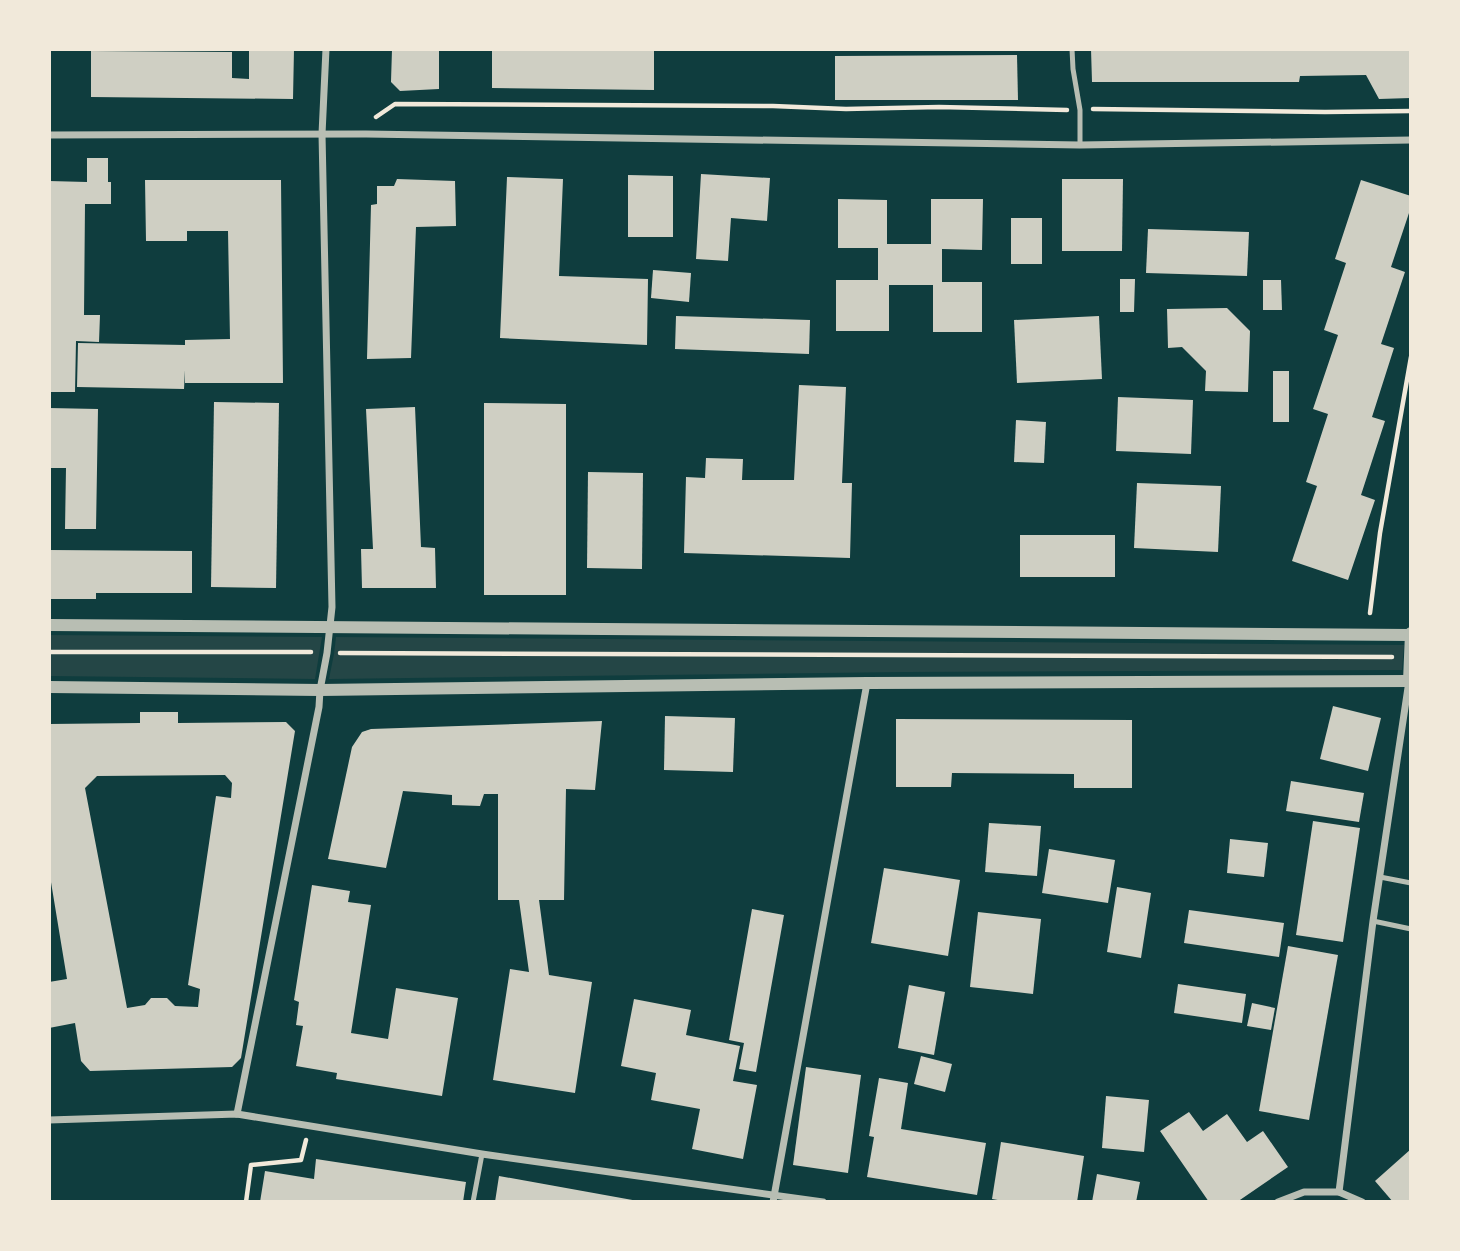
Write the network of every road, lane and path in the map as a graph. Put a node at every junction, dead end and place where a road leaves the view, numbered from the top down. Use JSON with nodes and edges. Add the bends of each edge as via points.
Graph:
{"nodes":[{"id":1,"x":326,"y":49,"type":"edge"},
{"id":2,"x":1072,"y":49,"type":"edge"},
{"id":3,"x":1080,"y":110,"type":"junction"},
{"id":4,"x":1411,"y":111,"type":"edge"},
{"id":5,"x":367,"y":123,"type":"dead end"},
{"id":6,"x":322,"y":134,"type":"junction"},
{"id":7,"x":49,"y":135,"type":"edge"},
{"id":8,"x":1411,"y":140,"type":"edge"},
{"id":9,"x":1080,"y":145,"type":"junction"},
{"id":10,"x":1411,"y":357,"type":"edge"},
{"id":11,"x":1370,"y":613,"type":"dead end"},
{"id":12,"x":49,"y":625,"type":"edge"},
{"id":13,"x":329,"y":627,"type":"junction"},
{"id":14,"x":1411,"y":634,"type":"edge"},
{"id":15,"x":49,"y":652,"type":"edge"},
{"id":16,"x":327,"y":653,"type":"junction"},
{"id":17,"x":1410,"y":658,"type":"edge"},
{"id":18,"x":1410,"y":681,"type":"edge"},
{"id":19,"x":867,"y":683,"type":"junction"},
{"id":20,"x":49,"y":687,"type":"edge"},
{"id":21,"x":320,"y":690,"type":"junction"},
{"id":22,"x":1380,"y":877,"type":"junction"},
{"id":23,"x":1411,"y":883,"type":"edge"},
{"id":24,"x":1373,"y":921,"type":"junction"},
{"id":25,"x":1411,"y":929,"type":"edge"},
{"id":26,"x":237,"y":1114,"type":"junction"},
{"id":27,"x":49,"y":1120,"type":"edge"},
{"id":28,"x":309,"y":1126,"type":"junction"},
{"id":29,"x":482,"y":1154,"type":"junction"},
{"id":30,"x":1339,"y":1192,"type":"junction"},
{"id":31,"x":774,"y":1198,"type":"edge"},
{"id":32,"x":246,"y":1202,"type":"edge"},
{"id":33,"x":473,"y":1202,"type":"edge"},
{"id":34,"x":823,"y":1202,"type":"edge"},
{"id":35,"x":1278,"y":1202,"type":"edge"},
{"id":36,"x":1362,"y":1202,"type":"edge"}],
"edges":[{"from":1,"to":6,"type":"street"},
{"from":2,"to":3,"type":"lane"},
{"from":3,"to":4,"type":"path"},
{"from":3,"to":5,"type":"path","via":[[395,104]]},
{"from":3,"to":9,"type":"lane"},
{"from":6,"to":7,"type":"street"},
{"from":6,"to":9,"type":"street"},
{"from":6,"to":13,"type":"street"},
{"from":8,"to":9,"type":"street"},
{"from":10,"to":11,"type":"path"},
{"from":12,"to":13,"type":"street"},
{"from":13,"to":14,"type":"street"},
{"from":13,"to":16,"type":"street"},
{"from":14,"to":17,"type":"street"},
{"from":15,"to":16,"type":"path"},
{"from":16,"to":17,"type":"path"},
{"from":16,"to":21,"type":"street"},
{"from":17,"to":18,"type":"street"},
{"from":18,"to":19,"type":"street"},
{"from":18,"to":22,"type":"street"},
{"from":19,"to":21,"type":"street"},
{"from":19,"to":31,"type":"street"},
{"from":20,"to":21,"type":"street"},
{"from":21,"to":26,"type":"street"},
{"from":22,"to":23,"type":"lane"},
{"from":22,"to":24,"type":"street"},
{"from":24,"to":25,"type":"lane"},
{"from":24,"to":30,"type":"street"},
{"from":26,"to":27,"type":"street"},
{"from":26,"to":28,"type":"street"},
{"from":28,"to":29,"type":"street"},
{"from":28,"to":32,"type":"path","via":[[301,1160],[251,1166]]},
{"from":29,"to":31,"type":"street"},
{"from":29,"to":33,"type":"lane"},
{"from":30,"to":35,"type":"street","via":[[1304,1192]]},
{"from":30,"to":36,"type":"street"},
{"from":31,"to":34,"type":"street"}]}
